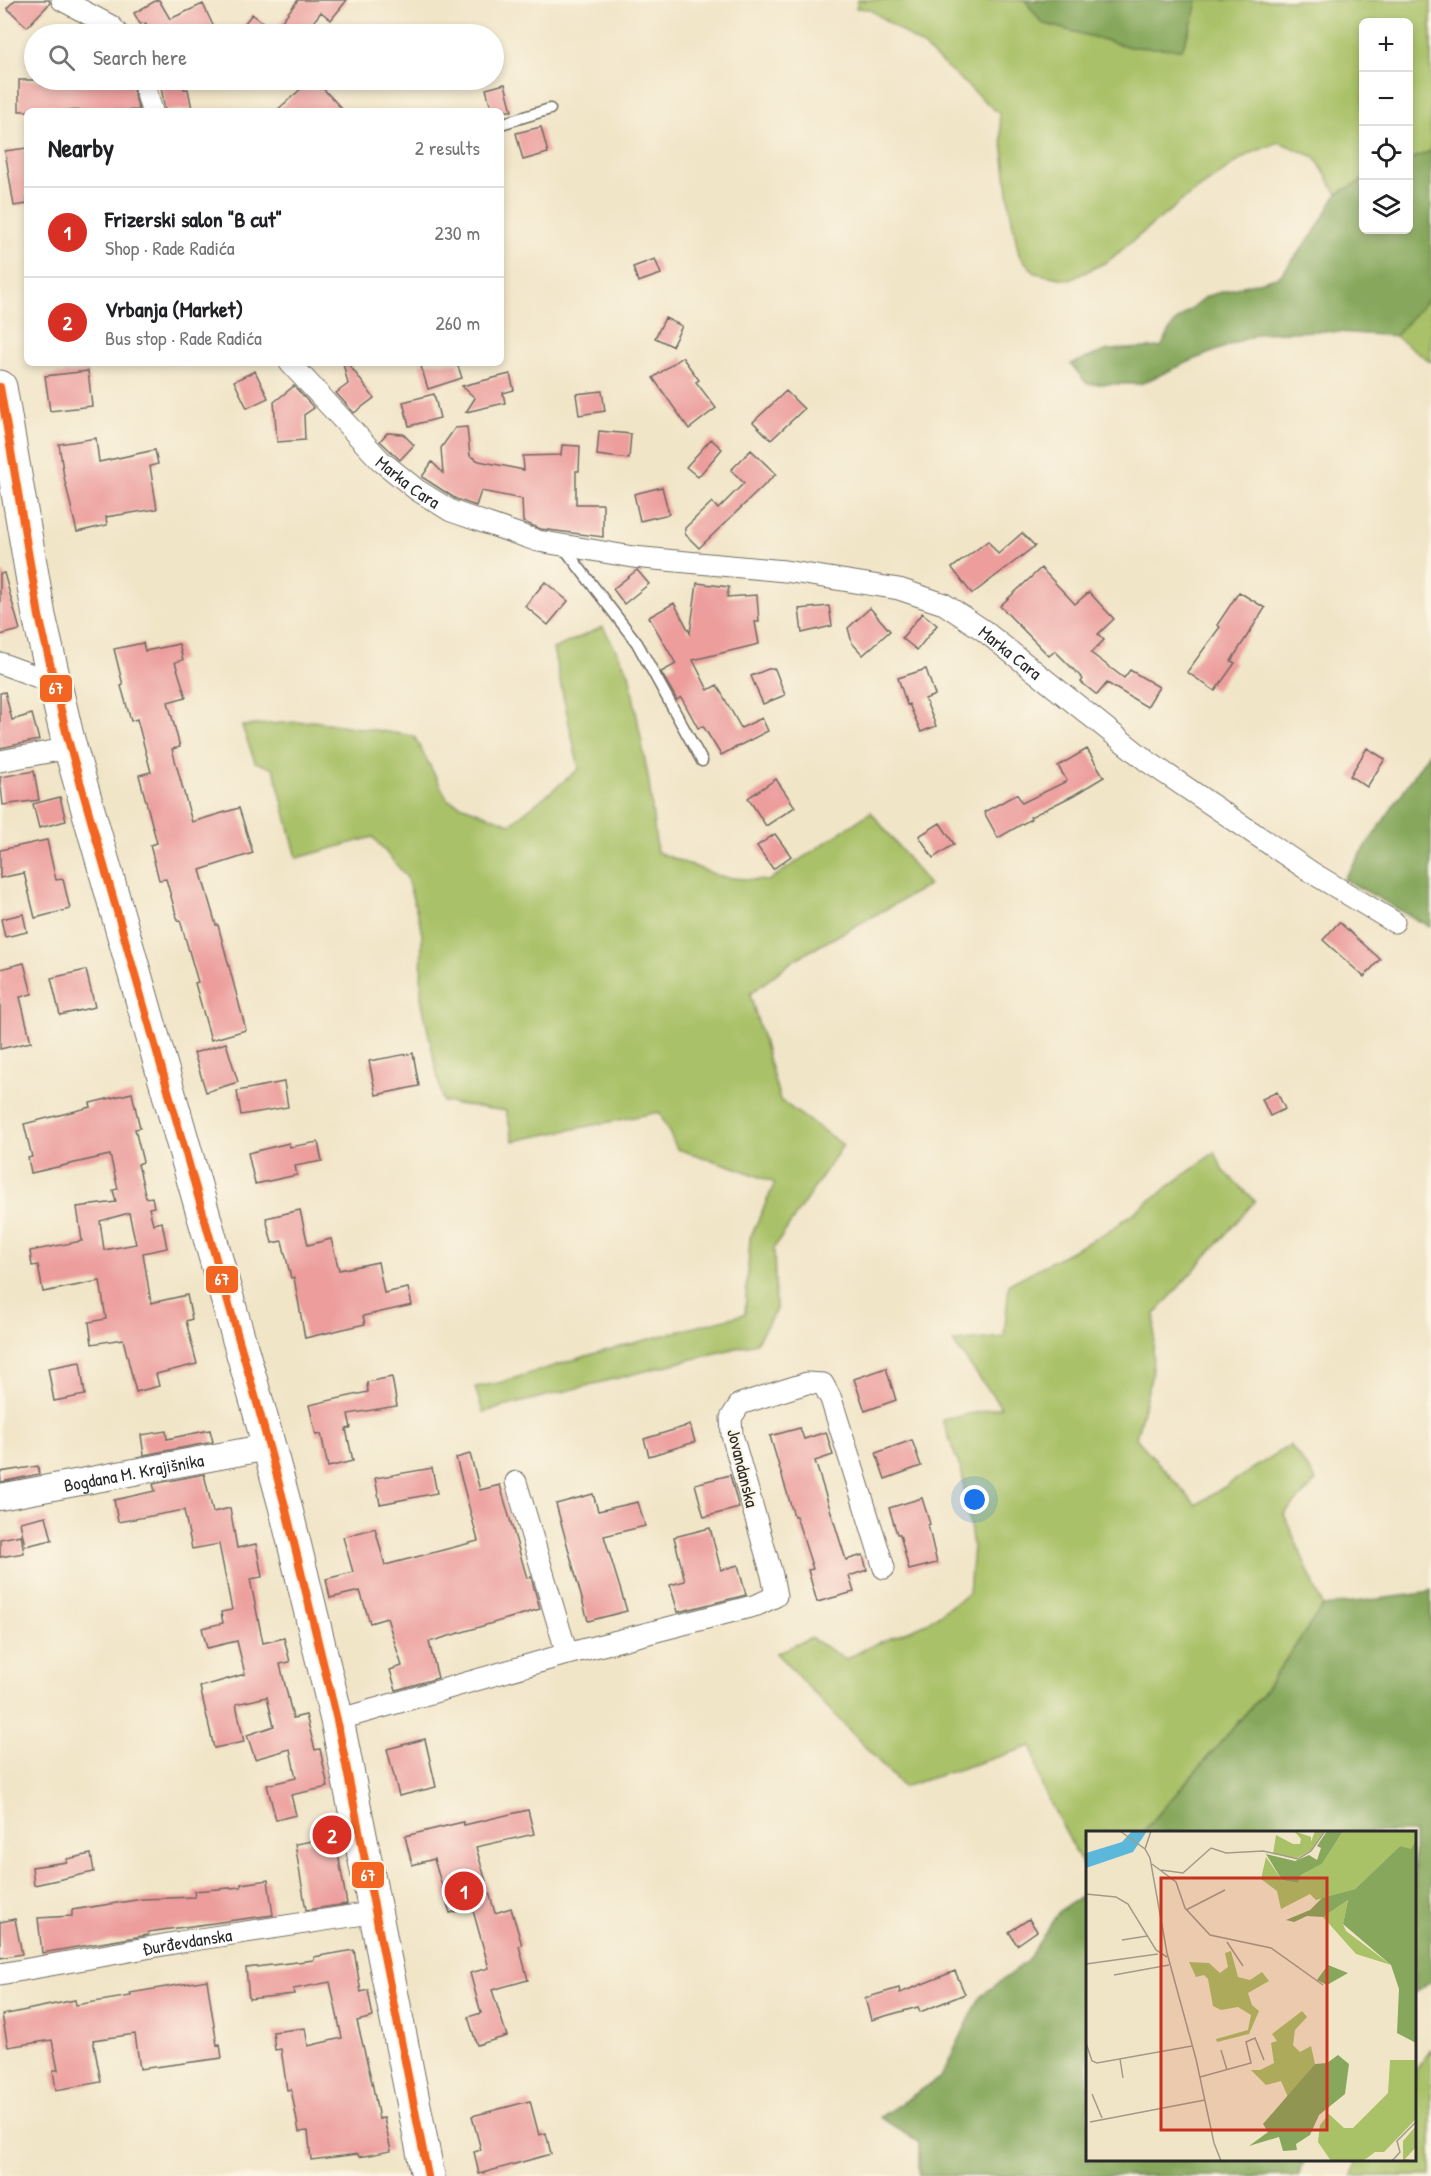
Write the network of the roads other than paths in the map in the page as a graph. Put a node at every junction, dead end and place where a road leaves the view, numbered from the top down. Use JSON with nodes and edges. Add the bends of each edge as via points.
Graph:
{"nodes":[{"id":1,"x":62,"y":0,"type":"edge"},
{"id":2,"x":107,"y":24,"type":"edge"},
{"id":3,"x":146,"y":90,"type":"edge"},
{"id":4,"x":152,"y":108,"type":"edge"},
{"id":5,"x":550,"y":109,"type":"dead end"},
{"id":6,"x":504,"y":123,"type":"edge"},
{"id":7,"x":293,"y":366,"type":"edge"},
{"id":8,"x":0,"y":387,"type":"edge"},
{"id":9,"x":561,"y":545,"type":"junction"},
{"id":10,"x":0,"y":663,"type":"edge"},
{"id":11,"x":54,"y":683,"type":"junction"},
{"id":12,"x":70,"y":748,"type":"junction"},
{"id":13,"x":0,"y":761,"type":"edge"},
{"id":14,"x":702,"y":761,"type":"dead end"},
{"id":15,"x":1394,"y":922,"type":"dead end"},
{"id":16,"x":268,"y":1447,"type":"junction"},
{"id":17,"x":516,"y":1482,"type":"dead end"},
{"id":18,"x":0,"y":1497,"type":"edge"},
{"id":19,"x":884,"y":1568,"type":"dead end"},
{"id":20,"x":567,"y":1654,"type":"junction"},
{"id":21,"x":337,"y":1720,"type":"junction"},
{"id":22,"x":376,"y":1912,"type":"junction"},
{"id":23,"x":0,"y":1974,"type":"edge"},
{"id":24,"x":428,"y":2176,"type":"edge"}],
"edges":[{"from":1,"to":2,"type":"street"},
{"from":3,"to":4,"type":"street"},
{"from":5,"to":6,"type":"lane"},
{"from":7,"to":9,"type":"street","name":"Marka Cara","via":[[381,461],[417,490],[452,511],[538,542]]},
{"from":8,"to":11,"type":"main road"},
{"from":9,"to":14,"type":"lane","via":[[637,642]]},
{"from":9,"to":15,"type":"street","name":"Marka Cara","via":[[633,557],[785,570],[899,589],[944,604],[983,630],[1147,761],[1311,872]]},
{"from":10,"to":11,"type":"street"},
{"from":11,"to":12,"type":"main road"},
{"from":12,"to":13,"type":"street"},
{"from":12,"to":16,"type":"main road"},
{"from":16,"to":18,"type":"street","name":"Bogdana M. Krajišnika"},
{"from":16,"to":21,"type":"main road"},
{"from":17,"to":20,"type":"street"},
{"from":19,"to":20,"type":"street","name":"Jovandanska","via":[[831,1399],[823,1384],[807,1383],[740,1404],[730,1418],[776,1596],[757,1605]]},
{"from":20,"to":21,"type":"street","name":"Jovandanska"},
{"from":21,"to":22,"type":"main road"},
{"from":22,"to":23,"type":"street","name":"Đurđevdanska"},
{"from":22,"to":24,"type":"main road"}]}
